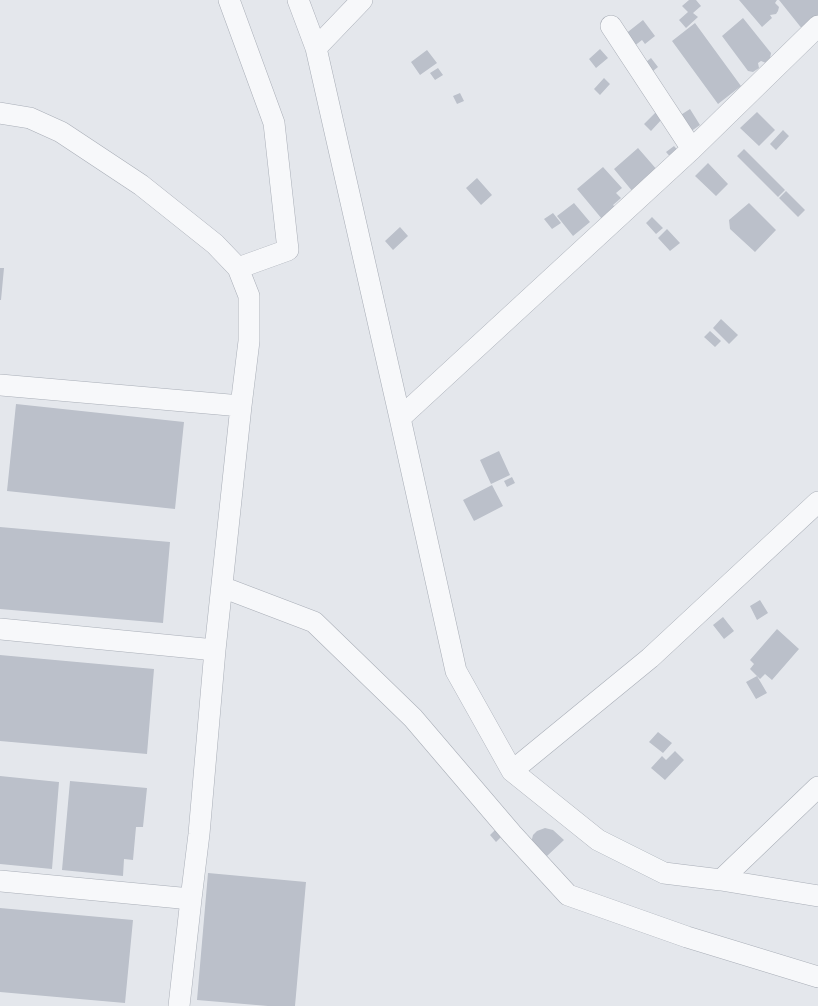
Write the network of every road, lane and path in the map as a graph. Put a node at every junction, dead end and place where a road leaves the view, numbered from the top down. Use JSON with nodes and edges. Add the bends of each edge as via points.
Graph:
{"nodes":[{"id":1,"x":228,"y":0,"type":"edge"},
{"id":2,"x":298,"y":0,"type":"edge"},
{"id":3,"x":362,"y":0,"type":"edge"},
{"id":4,"x":612,"y":26,"type":"dead end"},
{"id":5,"x":818,"y":26,"type":"edge"},
{"id":6,"x":316,"y":48,"type":"junction"},
{"id":7,"x":0,"y":113,"type":"edge"},
{"id":8,"x":692,"y":149,"type":"junction"},
{"id":9,"x":238,"y":268,"type":"junction"},
{"id":10,"x":0,"y":385,"type":"edge"},
{"id":11,"x":241,"y":406,"type":"junction"},
{"id":12,"x":400,"y":418,"type":"junction"},
{"id":13,"x":818,"y":502,"type":"edge"},
{"id":14,"x":222,"y":587,"type":"junction"},
{"id":15,"x":0,"y":629,"type":"edge"},
{"id":16,"x":215,"y":650,"type":"junction"},
{"id":17,"x":512,"y":772,"type":"junction"},
{"id":18,"x":818,"y":787,"type":"edge"},
{"id":19,"x":721,"y":880,"type":"junction"},
{"id":20,"x":0,"y":881,"type":"edge"},
{"id":21,"x":818,"y":896,"type":"edge"},
{"id":22,"x":191,"y":899,"type":"junction"},
{"id":23,"x":818,"y":977,"type":"edge"},
{"id":24,"x":179,"y":1006,"type":"edge"}],
"edges":[{"from":1,"to":9,"type":"street","via":[[274,123],[288,250]]},
{"from":2,"to":6,"type":"street"},
{"from":3,"to":6,"type":"street"},
{"from":4,"to":8,"type":"street"},
{"from":5,"to":8,"type":"street"},
{"from":6,"to":12,"type":"street"},
{"from":7,"to":9,"type":"street","via":[[30,118],[61,132],[141,185],[215,244]]},
{"from":8,"to":12,"type":"street"},
{"from":9,"to":11,"type":"street","via":[[249,296],[249,341]]},
{"from":10,"to":11,"type":"street"},
{"from":11,"to":14,"type":"street"},
{"from":12,"to":17,"type":"street","via":[[456,671]]},
{"from":13,"to":17,"type":"street","via":[[650,658]]},
{"from":14,"to":16,"type":"street"},
{"from":14,"to":23,"type":"street","via":[[314,622],[413,718],[568,895],[687,937]]},
{"from":15,"to":16,"type":"street"},
{"from":16,"to":22,"type":"street","via":[[200,834]]},
{"from":17,"to":19,"type":"street","via":[[598,840],[664,873]]},
{"from":18,"to":19,"type":"street"},
{"from":19,"to":21,"type":"street"},
{"from":20,"to":22,"type":"street"},
{"from":22,"to":24,"type":"street"}]}
